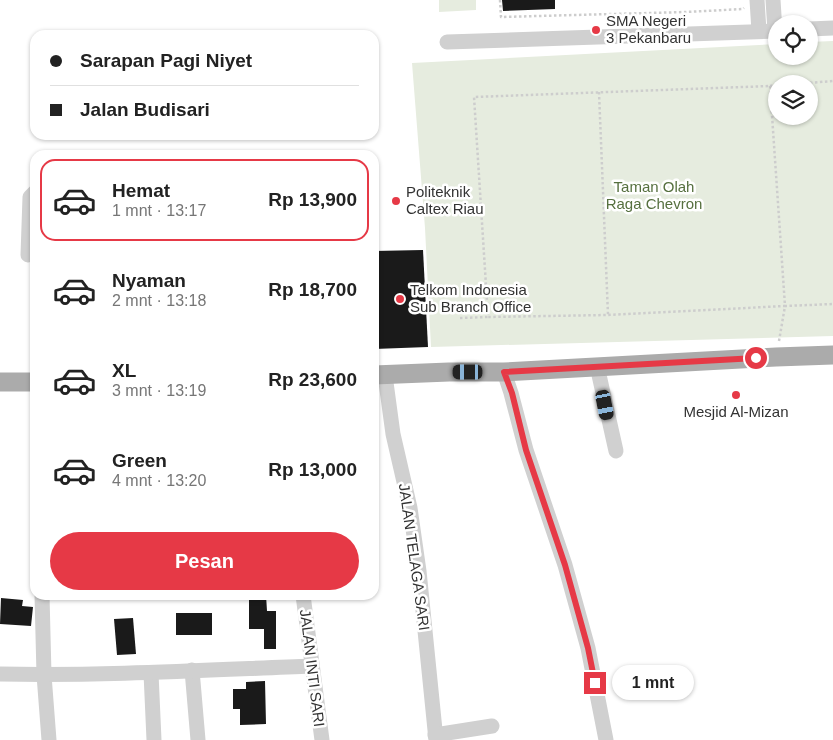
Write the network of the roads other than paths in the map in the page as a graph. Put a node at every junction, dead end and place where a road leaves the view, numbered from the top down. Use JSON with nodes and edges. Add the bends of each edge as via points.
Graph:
{"nodes":[{"id":1,"x":773,"y":0,"type":"edge"},
{"id":2,"x":751,"y":3,"type":"edge"},
{"id":3,"x":774,"y":15,"type":"edge"},
{"id":4,"x":833,"y":28,"type":"edge"},
{"id":5,"x":818,"y":29,"type":"edge"},
{"id":6,"x":759,"y":31,"type":"junction"},
{"id":7,"x":768,"y":31,"type":"edge"},
{"id":8,"x":448,"y":42,"type":"dead end"},
{"id":9,"x":30,"y":197,"type":"edge"},
{"id":10,"x":28,"y":255,"type":"dead end"},
{"id":11,"x":833,"y":355,"type":"edge"},
{"id":12,"x":597,"y":366,"type":"junction"},
{"id":13,"x":504,"y":372,"type":"junction"},
{"id":14,"x":380,"y":375,"type":"edge"},
{"id":15,"x":0,"y":382,"type":"edge"},
{"id":16,"x":30,"y":382,"type":"edge"},
{"id":17,"x":616,"y":451,"type":"dead end"},
{"id":18,"x":42,"y":600,"type":"edge"},
{"id":19,"x":304,"y":600,"type":"edge"},
{"id":20,"x":312,"y":666,"type":"junction"},
{"id":21,"x":192,"y":670,"type":"junction"},
{"id":22,"x":151,"y":673,"type":"junction"},
{"id":23,"x":0,"y":674,"type":"edge"},
{"id":24,"x":44,"y":675,"type":"junction"},
{"id":25,"x":492,"y":726,"type":"dead end"},
{"id":26,"x":436,"y":737,"type":"edge"},
{"id":27,"x":49,"y":740,"type":"edge"},
{"id":28,"x":154,"y":740,"type":"edge"},
{"id":29,"x":198,"y":740,"type":"edge"},
{"id":30,"x":322,"y":740,"type":"edge"},
{"id":31,"x":606,"y":740,"type":"edge"}],
"edges":[{"from":1,"to":3,"type":"street"},
{"from":2,"to":6,"type":"street"},
{"from":4,"to":5,"type":"street"},
{"from":6,"to":7,"type":"street"},
{"from":6,"to":8,"type":"street"},
{"from":9,"to":10,"type":"street"},
{"from":11,"to":12,"type":"main road"},
{"from":12,"to":13,"type":"main road"},
{"from":12,"to":17,"type":"street"},
{"from":13,"to":14,"type":"main road"},
{"from":13,"to":31,"type":"street","via":[[586,638]]},
{"from":14,"to":26,"type":"street","name":"JALAN TELAGA SARI","via":[[410,508]]},
{"from":15,"to":16,"type":"main road"},
{"from":18,"to":24,"type":"street"},
{"from":19,"to":20,"type":"street","name":"JALAN INTI SARI"},
{"from":20,"to":21,"type":"street"},
{"from":20,"to":30,"type":"street","name":"JALAN INTI SARI"},
{"from":21,"to":22,"type":"street"},
{"from":21,"to":29,"type":"street"},
{"from":22,"to":24,"type":"street"},
{"from":22,"to":28,"type":"street"},
{"from":23,"to":24,"type":"street"},
{"from":24,"to":27,"type":"street"},
{"from":25,"to":26,"type":"street"}]}
